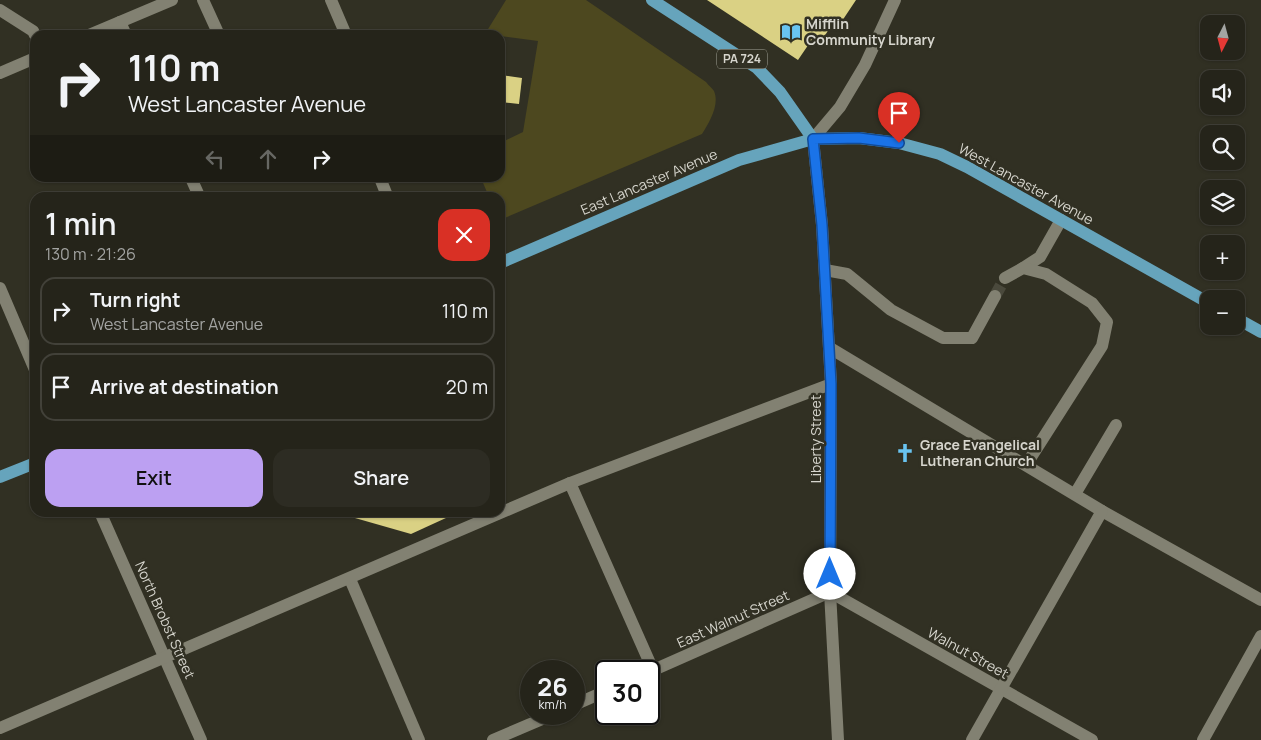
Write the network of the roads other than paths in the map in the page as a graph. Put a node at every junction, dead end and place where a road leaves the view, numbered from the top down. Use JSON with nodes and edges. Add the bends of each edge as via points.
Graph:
{"nodes":[{"id":1,"x":172,"y":0,"type":"edge"},
{"id":2,"x":203,"y":0,"type":"edge"},
{"id":3,"x":331,"y":0,"type":"edge"},
{"id":4,"x":652,"y":0,"type":"edge"},
{"id":5,"x":895,"y":0,"type":"edge"},
{"id":6,"x":0,"y":10,"type":"edge"},
{"id":7,"x":120,"y":22,"type":"junction"},
{"id":8,"x":31,"y":30,"type":"edge"},
{"id":9,"x":101,"y":30,"type":"edge"},
{"id":10,"x":124,"y":30,"type":"edge"},
{"id":11,"x":217,"y":30,"type":"edge"},
{"id":12,"x":344,"y":30,"type":"edge"},
{"id":13,"x":30,"y":60,"type":"edge"},
{"id":14,"x":0,"y":73,"type":"edge"},
{"id":15,"x":813,"y":139,"type":"junction"},
{"id":16,"x":1061,"y":220,"type":"junction"},
{"id":17,"x":505,"y":261,"type":"edge"},
{"id":18,"x":1023,"y":268,"type":"junction"},
{"id":19,"x":825,"y":270,"type":"junction"},
{"id":20,"x":1005,"y":278,"type":"tunnel mouth"},
{"id":21,"x":0,"y":288,"type":"edge"},
{"id":22,"x":995,"y":296,"type":"tunnel mouth"},
{"id":23,"x":1200,"y":298,"type":"edge"},
{"id":24,"x":1245,"y":323,"type":"edge"},
{"id":25,"x":1261,"y":332,"type":"edge"},
{"id":26,"x":830,"y":348,"type":"junction"},
{"id":27,"x":30,"y":357,"type":"edge"},
{"id":28,"x":831,"y":384,"type":"junction"},
{"id":29,"x":1116,"y":425,"type":"dead end"},
{"id":30,"x":30,"y":465,"type":"edge"},
{"id":31,"x":1026,"y":465,"type":"junction"},
{"id":32,"x":0,"y":477,"type":"edge"},
{"id":33,"x":570,"y":484,"type":"junction"},
{"id":34,"x":1075,"y":494,"type":"junction"},
{"id":35,"x":505,"y":510,"type":"edge"},
{"id":36,"x":1102,"y":510,"type":"junction"},
{"id":37,"x":102,"y":517,"type":"edge"},
{"id":38,"x":487,"y":517,"type":"edge"},
{"id":39,"x":350,"y":580,"type":"junction"},
{"id":40,"x":830,"y":592,"type":"junction"},
{"id":41,"x":1261,"y":600,"type":"edge"},
{"id":42,"x":1261,"y":636,"type":"edge"},
{"id":43,"x":166,"y":658,"type":"junction"},
{"id":44,"x":646,"y":660,"type":"edge"},
{"id":45,"x":660,"y":667,"type":"edge"},
{"id":46,"x":1001,"y":688,"type":"junction"},
{"id":47,"x":528,"y":725,"type":"edge"},
{"id":48,"x":0,"y":728,"type":"edge"},
{"id":49,"x":201,"y":740,"type":"edge"},
{"id":50,"x":419,"y":740,"type":"edge"},
{"id":51,"x":493,"y":740,"type":"edge"},
{"id":52,"x":838,"y":740,"type":"edge"},
{"id":53,"x":972,"y":740,"type":"edge"},
{"id":54,"x":1092,"y":740,"type":"edge"},
{"id":55,"x":1203,"y":740,"type":"edge"}],
"edges":[{"from":1,"to":7,"type":"street"},
{"from":2,"to":11,"type":"street"},
{"from":3,"to":12,"type":"street"},
{"from":4,"to":15,"type":"main road","number":"PA 724","via":[[757,68],[780,92]]},
{"from":5,"to":15,"type":"street","via":[[865,65],[840,107]]},
{"from":6,"to":8,"type":"street"},
{"from":7,"to":9,"type":"street"},
{"from":7,"to":10,"type":"street"},
{"from":13,"to":14,"type":"street"},
{"from":15,"to":16,"type":"main road","name":"West Lancaster Avenue","via":[[859,138],[899,143],[940,154]]},
{"from":15,"to":17,"type":"main road","name":"East Lancaster Avenue","via":[[739,160]]},
{"from":15,"to":19,"type":"street","name":"Liberty Street"},
{"from":16,"to":18,"type":"street","via":[[1040,257]]},
{"from":16,"to":23,"type":"main road","name":"West Lancaster Avenue"},
{"from":18,"to":20,"type":"street"},
{"from":18,"to":31,"type":"street","via":[[1046,274],[1092,303],[1107,322],[1102,346]]},
{"from":19,"to":22,"type":"street","via":[[847,274],[891,310],[943,338],[972,338]]},
{"from":19,"to":26,"type":"street","name":"Liberty Street"},
{"from":21,"to":27,"type":"street"},
{"from":24,"to":25,"type":"main road"},
{"from":26,"to":28,"type":"street","name":"Liberty Street"},
{"from":26,"to":31,"type":"street"},
{"from":28,"to":33,"type":"street"},
{"from":28,"to":40,"type":"street","name":"Liberty Street"},
{"from":29,"to":34,"type":"street"},
{"from":30,"to":32,"type":"main road"},
{"from":31,"to":34,"type":"street"},
{"from":33,"to":35,"type":"street"},
{"from":33,"to":44,"type":"street"},
{"from":34,"to":36,"type":"street"},
{"from":36,"to":41,"type":"street"},
{"from":36,"to":46,"type":"street"},
{"from":37,"to":43,"type":"street","name":"North Brobst Street"},
{"from":38,"to":39,"type":"street"},
{"from":39,"to":43,"type":"street"},
{"from":39,"to":50,"type":"street"},
{"from":40,"to":45,"type":"street","name":"East Walnut Street"},
{"from":40,"to":46,"type":"street","name":"Walnut Street"},
{"from":40,"to":52,"type":"street","name":"Liberty Street"},
{"from":42,"to":55,"type":"street"},
{"from":43,"to":48,"type":"street"},
{"from":43,"to":49,"type":"street","name":"North Brobst Street"},
{"from":46,"to":53,"type":"street"},
{"from":46,"to":54,"type":"street","name":"Walnut Street"},
{"from":47,"to":51,"type":"street"}]}
